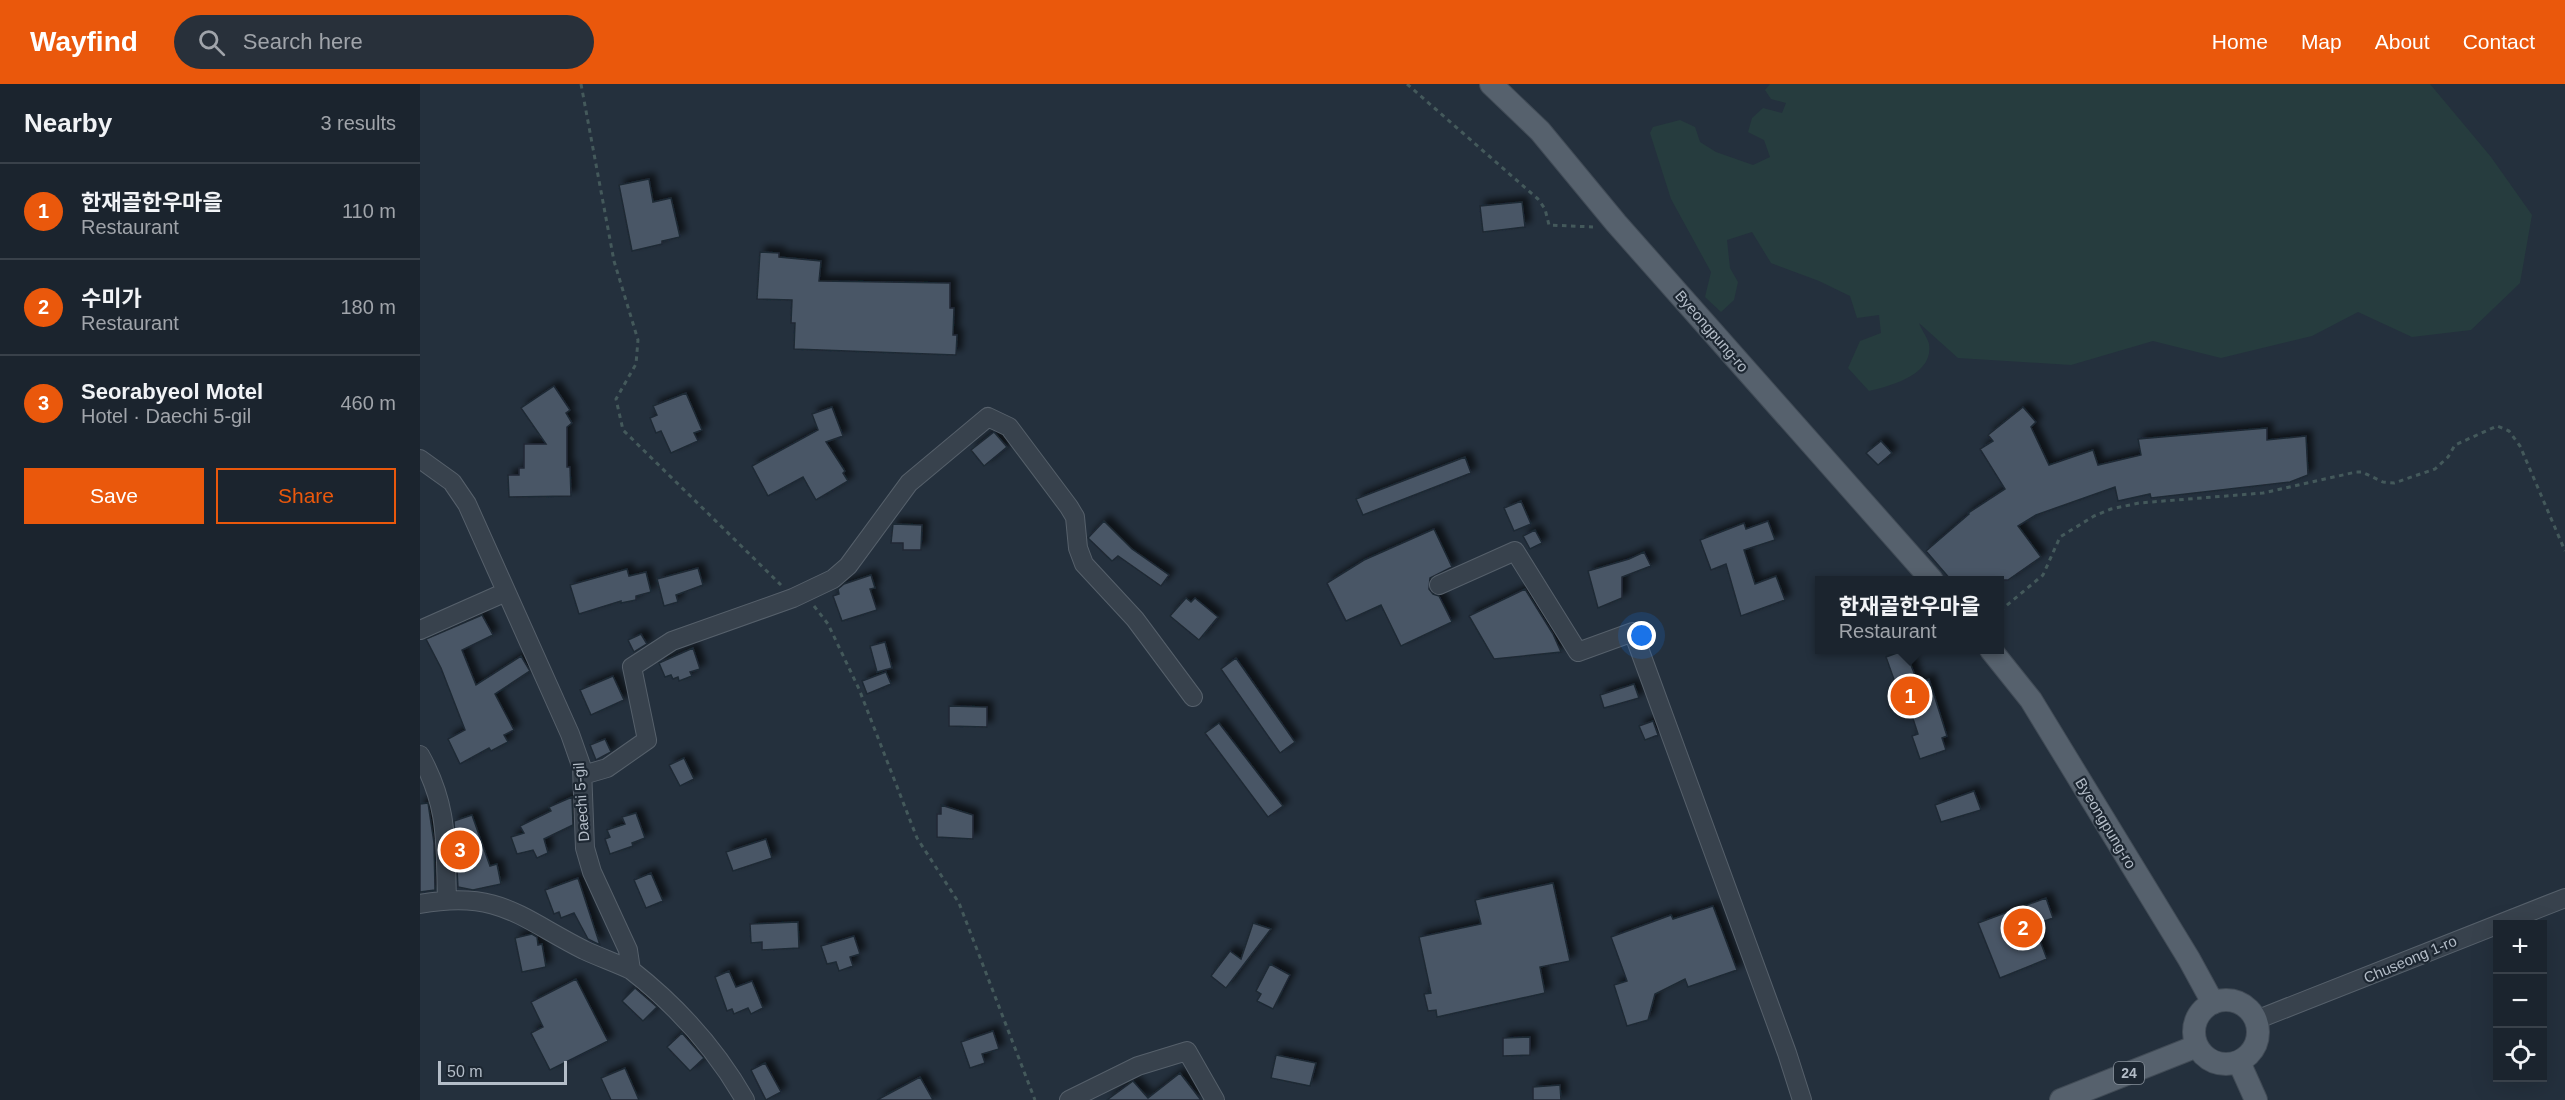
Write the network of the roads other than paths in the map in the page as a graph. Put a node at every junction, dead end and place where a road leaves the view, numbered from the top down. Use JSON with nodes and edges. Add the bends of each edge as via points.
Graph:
{"nodes":[{"id":1,"x":1491,"y":84,"type":"edge"},
{"id":2,"x":420,"y":459,"type":"edge"},
{"id":3,"x":1928,"y":576,"type":"edge"},
{"id":4,"x":1439,"y":585,"type":"dead end"},
{"id":5,"x":506,"y":592,"type":"junction"},
{"id":6,"x":420,"y":630,"type":"edge"},
{"id":7,"x":1994,"y":654,"type":"edge"},
{"id":8,"x":1193,"y":697,"type":"dead end"},
{"id":9,"x":420,"y":755,"type":"edge"},
{"id":10,"x":582,"y":775,"type":"junction"},
{"id":11,"x":2565,"y":898,"type":"edge"},
{"id":12,"x":447,"y":899,"type":"junction"},
{"id":13,"x":420,"y":904,"type":"edge"},
{"id":14,"x":631,"y":970,"type":"junction"},
{"id":15,"x":2213,"y":1003,"type":"junction"},
{"id":16,"x":2256,"y":1020,"type":"junction"},
{"id":17,"x":2197,"y":1046,"type":"junction"},
{"id":18,"x":2239,"y":1062,"type":"junction"},
{"id":19,"x":745,"y":1100,"type":"edge"},
{"id":20,"x":1068,"y":1100,"type":"edge"},
{"id":21,"x":1215,"y":1100,"type":"edge"},
{"id":22,"x":1802,"y":1100,"type":"edge"},
{"id":23,"x":2061,"y":1100,"type":"edge"},
{"id":24,"x":2256,"y":1100,"type":"edge"}],
"edges":[{"from":1,"to":3,"type":"main road","name":"Byeongpung-ro","via":[[1540,131]]},
{"from":2,"to":5,"type":"street","name":"Daechi 5-gil","via":[[452,482],[467,504]]},
{"from":4,"to":22,"type":"street","via":[[1515,550],[1578,652],[1633,632]]},
{"from":5,"to":6,"type":"street"},
{"from":5,"to":10,"type":"street","name":"Daechi 5-gil","via":[[570,734]]},
{"from":7,"to":15,"type":"main road","name":"Byeongpung-ro","via":[[2031,700]]},
{"from":8,"to":10,"type":"street","via":[[1135,619],[1084,564],[1075,518],[1069,507],[1009,427],[987,417],[909,483],[848,566],[833,579],[793,598],[672,641],[632,667],[647,740],[607,768]]},
{"from":9,"to":12,"type":"street","via":[[442,809]]},
{"from":10,"to":14,"type":"street","name":"Daechi 5-gil","via":[[585,848],[628,950]]},
{"from":11,"to":16,"type":"street","name":"Chuseong 1-ro"},
{"from":12,"to":13,"type":"street"},
{"from":12,"to":14,"type":"street","via":[[485,901],[506,907]]},
{"from":14,"to":19,"type":"street","via":[[656,989],[712,1048]]},
{"from":15,"to":16,"type":"main road","via":[[2239,1002]]},
{"from":15,"to":17,"type":"main road","via":[[2195,1022]]},
{"from":16,"to":18,"type":"main road","via":[[2255,1048]]},
{"from":17,"to":18,"type":"main road","via":[[2208,1060],[2218,1064]]},
{"from":17,"to":23,"type":"main road","number":"24"},
{"from":18,"to":24,"type":"main road"},
{"from":20,"to":21,"type":"street","via":[[1138,1066],[1187,1051]]}]}
